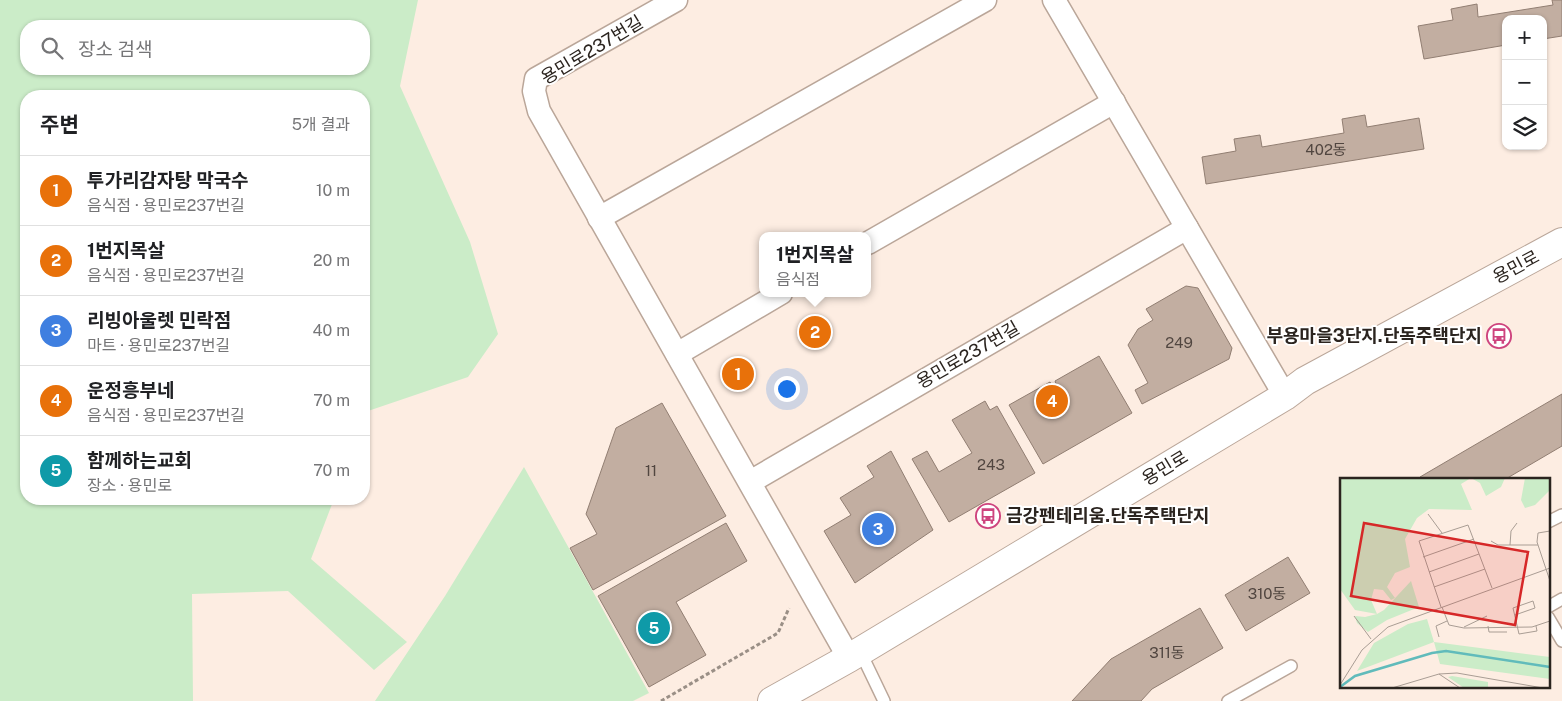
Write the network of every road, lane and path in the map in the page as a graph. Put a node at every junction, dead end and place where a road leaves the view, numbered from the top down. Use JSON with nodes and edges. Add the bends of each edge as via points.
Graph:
{"nodes":[{"id":1,"x":676,"y":0,"type":"edge"},
{"id":2,"x":985,"y":0,"type":"edge"},
{"id":3,"x":1054,"y":0,"type":"edge"},
{"id":4,"x":1114,"y":102,"type":"junction"},
{"id":5,"x":599,"y":218,"type":"junction"},
{"id":6,"x":1187,"y":228,"type":"junction"},
{"id":7,"x":871,"y":241,"type":"edge"},
{"id":8,"x":1562,"y":242,"type":"edge"},
{"id":9,"x":774,"y":297,"type":"edge"},
{"id":10,"x":676,"y":354,"type":"junction"},
{"id":11,"x":1285,"y":396,"type":"junction"},
{"id":12,"x":750,"y":482,"type":"junction"},
{"id":13,"x":1562,"y":515,"type":"edge"},
{"id":14,"x":1550,"y":521,"type":"edge"},
{"id":15,"x":1562,"y":600,"type":"edge"},
{"id":16,"x":1550,"y":606,"type":"edge"},
{"id":17,"x":790,"y":608,"type":"dead end"},
{"id":18,"x":1550,"y":620,"type":"edge"},
{"id":19,"x":1562,"y":641,"type":"edge"},
{"id":20,"x":855,"y":654,"type":"junction"},
{"id":21,"x":1291,"y":666,"type":"dead end"},
{"id":22,"x":661,"y":701,"type":"edge"},
{"id":23,"x":772,"y":701,"type":"edge"},
{"id":24,"x":884,"y":701,"type":"edge"},
{"id":25,"x":1228,"y":701,"type":"edge"}],
"edges":[{"from":1,"to":5,"type":"street","name":"용민로237번길","via":[[536,79],[534,91],[539,111]]},
{"from":2,"to":5,"type":"street"},
{"from":3,"to":4,"type":"street"},
{"from":4,"to":6,"type":"street"},
{"from":4,"to":7,"type":"street"},
{"from":5,"to":10,"type":"street","name":"용민로237번길"},
{"from":6,"to":11,"type":"street"},
{"from":6,"to":12,"type":"street","name":"용민로237번길"},
{"from":8,"to":11,"type":"street","name":"용민로","via":[[1305,381]]},
{"from":9,"to":10,"type":"street"},
{"from":10,"to":12,"type":"street","name":"용민로237번길"},
{"from":11,"to":20,"type":"street","name":"용민로"},
{"from":12,"to":20,"type":"street","name":"용민로237번길"},
{"from":13,"to":14,"type":"lane"},
{"from":15,"to":16,"type":"lane"},
{"from":17,"to":22,"type":"path","via":[[778,633]]},
{"from":18,"to":19,"type":"lane"},
{"from":20,"to":23,"type":"street","name":"용민로"},
{"from":20,"to":24,"type":"lane"},
{"from":21,"to":25,"type":"lane"}]}
